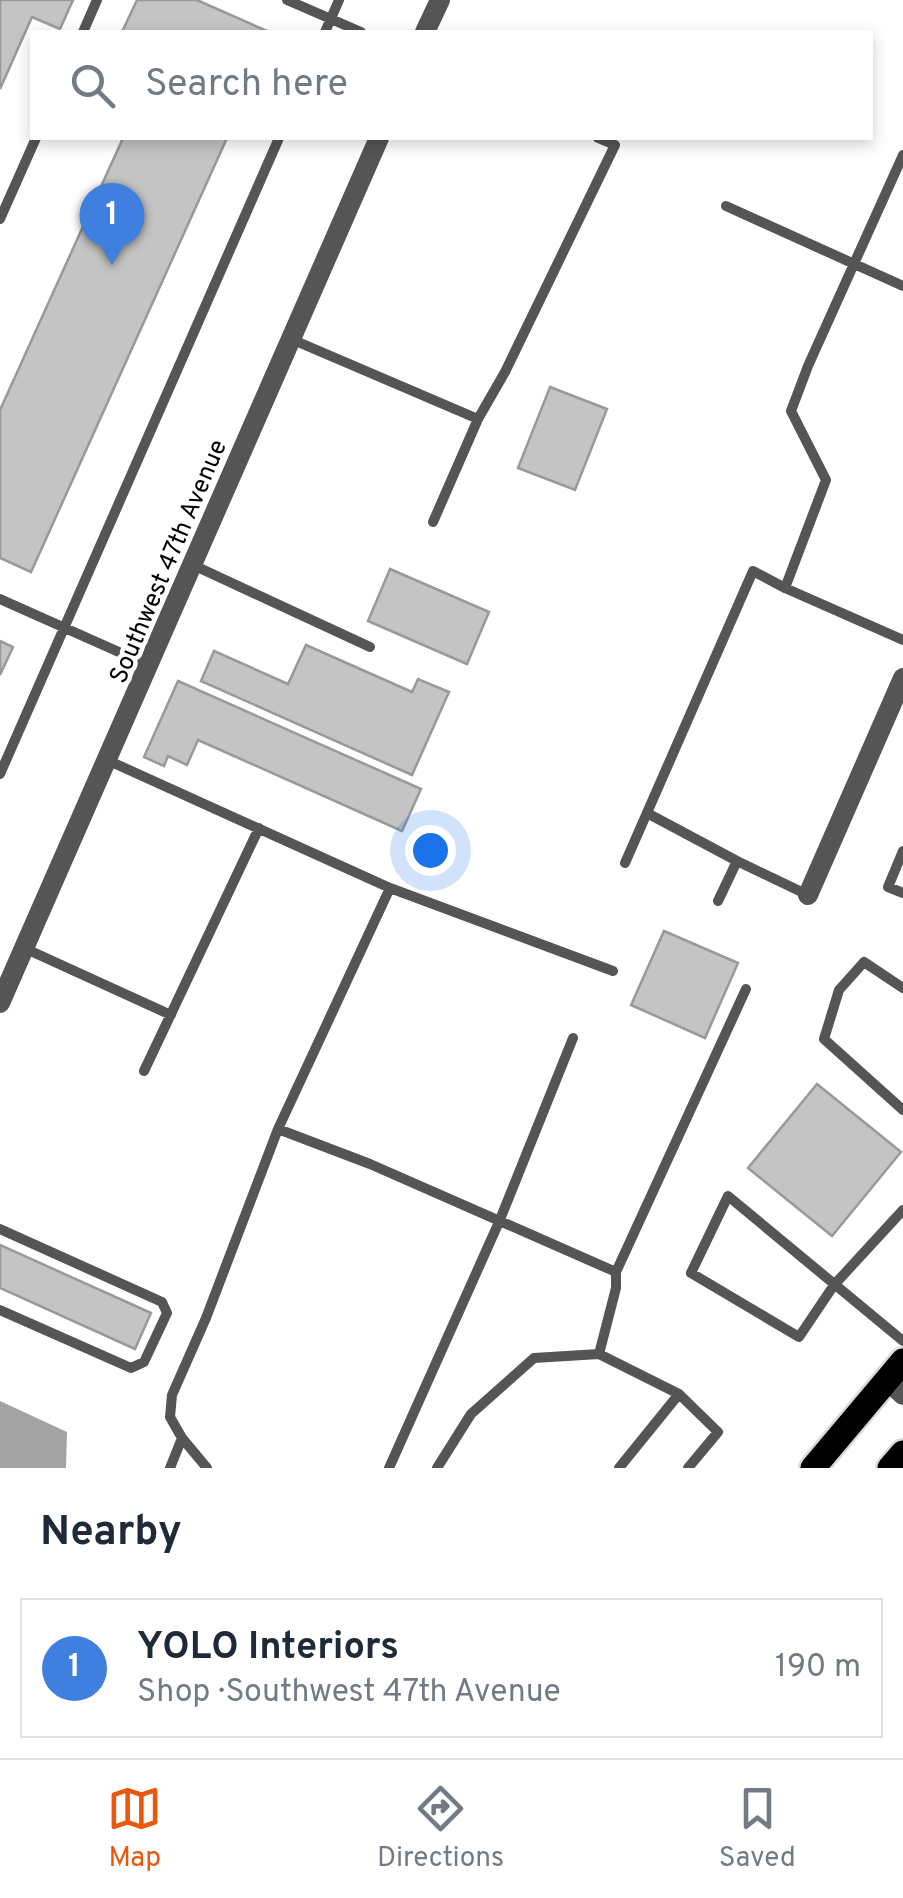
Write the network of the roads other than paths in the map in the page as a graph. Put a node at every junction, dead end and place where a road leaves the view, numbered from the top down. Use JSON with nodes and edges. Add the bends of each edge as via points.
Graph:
{"nodes":[{"id":1,"x":97,"y":0,"type":"edge"},
{"id":2,"x":288,"y":0,"type":"edge"},
{"id":3,"x":339,"y":0,"type":"edge"},
{"id":4,"x":440,"y":0,"type":"edge"},
{"id":5,"x":331,"y":19,"type":"junction"},
{"id":6,"x":84,"y":30,"type":"edge"},
{"id":7,"x":326,"y":30,"type":"edge"},
{"id":8,"x":356,"y":30,"type":"edge"},
{"id":9,"x":427,"y":30,"type":"edge"},
{"id":10,"x":35,"y":140,"type":"edge"},
{"id":11,"x":278,"y":140,"type":"edge"},
{"id":12,"x":378,"y":140,"type":"edge"},
{"id":13,"x":603,"y":140,"type":"edge"},
{"id":14,"x":903,"y":155,"type":"edge"},
{"id":15,"x":726,"y":206,"type":"dead end"},
{"id":16,"x":0,"y":219,"type":"edge"},
{"id":17,"x":854,"y":264,"type":"junction"},
{"id":18,"x":903,"y":286,"type":"edge"},
{"id":19,"x":290,"y":339,"type":"junction"},
{"id":20,"x":478,"y":419,"type":"junction"},
{"id":21,"x":433,"y":522,"type":"dead end"},
{"id":22,"x":192,"y":565,"type":"junction"},
{"id":23,"x":784,"y":588,"type":"junction"},
{"id":24,"x":0,"y":599,"type":"edge"},
{"id":25,"x":64,"y":628,"type":"junction"},
{"id":26,"x":903,"y":640,"type":"edge"},
{"id":27,"x":370,"y":647,"type":"dead end"},
{"id":28,"x":149,"y":665,"type":"junction"},
{"id":29,"x":903,"y":678,"type":"edge"},
{"id":30,"x":108,"y":760,"type":"junction"},
{"id":31,"x":0,"y":774,"type":"edge"},
{"id":32,"x":648,"y":812,"type":"junction"},
{"id":33,"x":259,"y":828,"type":"junction"},
{"id":34,"x":903,"y":851,"type":"edge"},
{"id":35,"x":737,"y":861,"type":"junction"},
{"id":36,"x":625,"y":863,"type":"dead end"},
{"id":37,"x":390,"y":888,"type":"junction"},
{"id":38,"x":903,"y":893,"type":"edge"},
{"id":39,"x":808,"y":894,"type":"joint"},
{"id":40,"x":718,"y":901,"type":"dead end"},
{"id":41,"x":24,"y":948,"type":"junction"},
{"id":42,"x":613,"y":970,"type":"dead end"},
{"id":43,"x":903,"y":988,"type":"edge"},
{"id":44,"x":746,"y":989,"type":"dead end"},
{"id":45,"x":0,"y":1003,"type":"edge"},
{"id":46,"x":170,"y":1015,"type":"junction"},
{"id":47,"x":573,"y":1038,"type":"dead end"},
{"id":48,"x":144,"y":1071,"type":"dead end"},
{"id":49,"x":903,"y":1110,"type":"edge"},
{"id":50,"x":278,"y":1129,"type":"junction"},
{"id":51,"x":903,"y":1210,"type":"edge"},
{"id":52,"x":500,"y":1222,"type":"junction"},
{"id":53,"x":0,"y":1229,"type":"edge"},
{"id":54,"x":616,"y":1272,"type":"junction"},
{"id":55,"x":834,"y":1285,"type":"junction"},
{"id":56,"x":0,"y":1310,"type":"edge"},
{"id":57,"x":903,"y":1342,"type":"edge"},
{"id":58,"x":599,"y":1354,"type":"junction"},
{"id":59,"x":898,"y":1378,"type":"edge"},
{"id":60,"x":679,"y":1394,"type":"junction"},
{"id":61,"x":182,"y":1438,"type":"junction"},
{"id":62,"x":903,"y":1453,"type":"edge"},
{"id":63,"x":170,"y":1468,"type":"edge"},
{"id":64,"x":207,"y":1468,"type":"edge"},
{"id":65,"x":389,"y":1468,"type":"edge"},
{"id":66,"x":437,"y":1468,"type":"edge"},
{"id":67,"x":619,"y":1468,"type":"edge"},
{"id":68,"x":688,"y":1468,"type":"edge"},
{"id":69,"x":812,"y":1468,"type":"edge"},
{"id":70,"x":890,"y":1468,"type":"edge"}],
"edges":[{"from":1,"to":6,"type":"lane"},
{"from":2,"to":5,"type":"lane"},
{"from":3,"to":5,"type":"lane"},
{"from":4,"to":9,"type":"street"},
{"from":5,"to":7,"type":"lane"},
{"from":5,"to":8,"type":"lane"},
{"from":10,"to":16,"type":"lane"},
{"from":11,"to":25,"type":"lane"},
{"from":12,"to":19,"type":"street","name":"Southwest 47th Avenue"},
{"from":13,"to":20,"type":"lane","via":[[615,145]]},
{"from":14,"to":17,"type":"lane"},
{"from":15,"to":17,"type":"lane"},
{"from":17,"to":18,"type":"lane"},
{"from":17,"to":23,"type":"lane","via":[[792,412],[826,480]]},
{"from":19,"to":20,"type":"lane"},
{"from":19,"to":22,"type":"street","name":"Southwest 47th Avenue"},
{"from":20,"to":21,"type":"lane"},
{"from":22,"to":27,"type":"lane"},
{"from":22,"to":28,"type":"street","name":"Southwest 47th Avenue"},
{"from":23,"to":26,"type":"lane"},
{"from":23,"to":32,"type":"lane","via":[[753,571]]},
{"from":24,"to":25,"type":"lane"},
{"from":25,"to":28,"type":"lane"},
{"from":25,"to":31,"type":"lane"},
{"from":28,"to":30,"type":"street","name":"Southwest 47th Avenue"},
{"from":29,"to":39,"type":"street"},
{"from":30,"to":33,"type":"lane"},
{"from":30,"to":41,"type":"street","name":"Southwest 47th Avenue"},
{"from":32,"to":35,"type":"lane"},
{"from":32,"to":36,"type":"lane"},
{"from":33,"to":37,"type":"lane"},
{"from":33,"to":46,"type":"lane"},
{"from":34,"to":38,"type":"lane","via":[[888,887]]},
{"from":35,"to":39,"type":"lane"},
{"from":35,"to":40,"type":"lane"},
{"from":37,"to":42,"type":"lane"},
{"from":37,"to":50,"type":"lane"},
{"from":41,"to":45,"type":"street","name":"Southwest 47th Avenue"},
{"from":41,"to":46,"type":"lane"},
{"from":43,"to":49,"type":"lane","via":[[864,962],[839,990],[824,1039]]},
{"from":44,"to":54,"type":"lane"},
{"from":46,"to":48,"type":"lane"},
{"from":47,"to":52,"type":"lane"},
{"from":50,"to":52,"type":"lane"},
{"from":50,"to":61,"type":"lane","via":[[172,1395],[170,1417]]},
{"from":51,"to":55,"type":"lane"},
{"from":52,"to":54,"type":"lane"},
{"from":52,"to":65,"type":"lane"},
{"from":53,"to":56,"type":"lane","via":[[162,1302],[167,1312],[144,1362],[131,1368]]},
{"from":54,"to":58,"type":"lane"},
{"from":55,"to":55,"type":"lane","via":[[728,1196],[691,1273],[800,1337]]},
{"from":55,"to":57,"type":"lane"},
{"from":58,"to":60,"type":"lane"},
{"from":58,"to":66,"type":"lane","via":[[534,1358],[471,1414]]},
{"from":59,"to":69,"type":"main road"},
{"from":60,"to":67,"type":"lane"},
{"from":60,"to":68,"type":"lane","via":[[718,1432]]},
{"from":61,"to":63,"type":"lane"},
{"from":61,"to":64,"type":"lane"},
{"from":62,"to":70,"type":"main road"}]}
